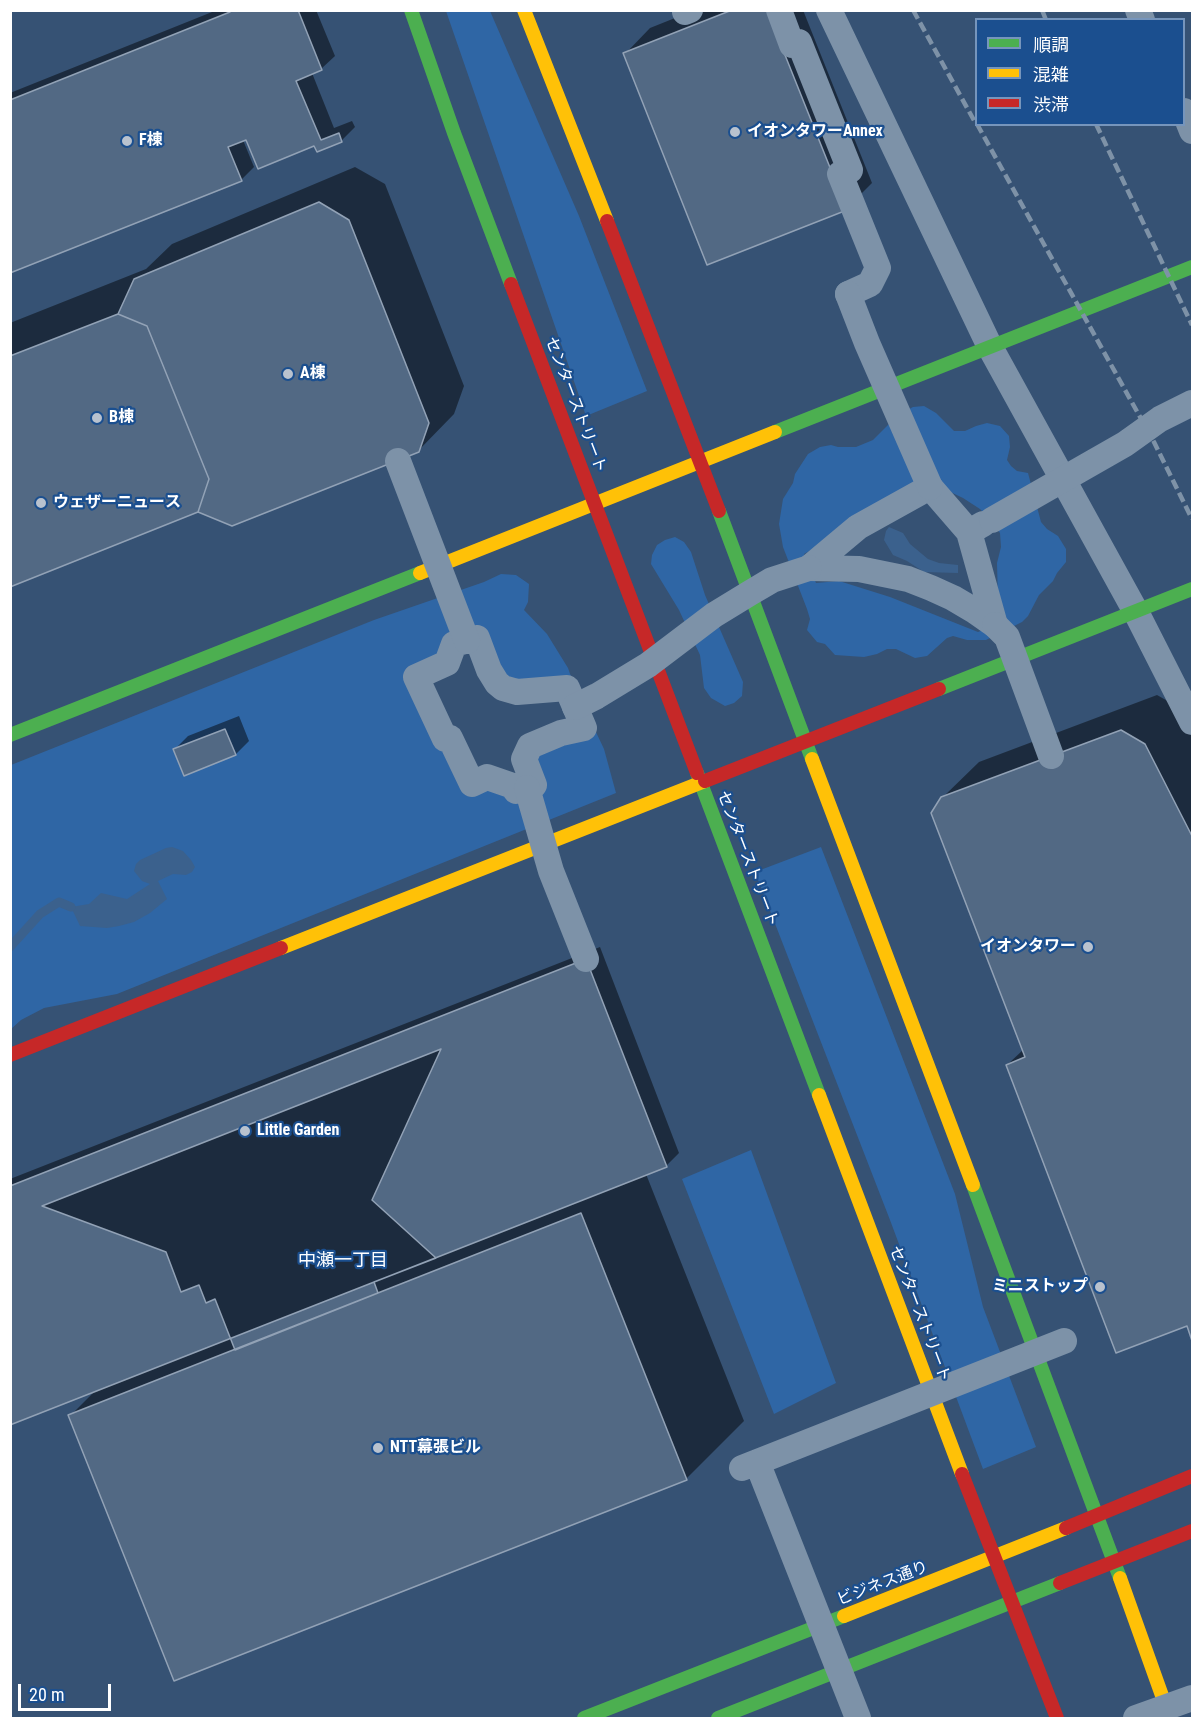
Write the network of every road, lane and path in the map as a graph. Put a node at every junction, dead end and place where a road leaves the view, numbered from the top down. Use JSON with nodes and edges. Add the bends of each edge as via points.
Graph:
{"nodes":[{"id":1,"x":411,"y":10,"type":"edge"},
{"id":2,"x":524,"y":10,"type":"edge"},
{"id":3,"x":778,"y":10,"type":"edge"},
{"id":4,"x":829,"y":10,"type":"edge"},
{"id":5,"x":1185,"y":114,"type":"edge"},
{"id":6,"x":1192,"y":131,"type":"edge"},
{"id":7,"x":1192,"y":267,"type":"edge"},
{"id":8,"x":990,"y":347,"type":"junction"},
{"id":9,"x":1192,"y":403,"type":"edge"},
{"id":10,"x":398,"y":461,"type":"dead end"},
{"id":11,"x":700,"y":462,"type":"junction"},
{"id":12,"x":930,"y":487,"type":"junction"},
{"id":13,"x":595,"y":504,"type":"junction"},
{"id":14,"x":969,"y":532,"type":"junction"},
{"id":15,"x":810,"y":568,"type":"junction"},
{"id":16,"x":1192,"y":589,"type":"edge"},
{"id":17,"x":1136,"y":612,"type":"junction"},
{"id":18,"x":995,"y":625,"type":"junction"},
{"id":19,"x":467,"y":641,"type":"junction"},
{"id":20,"x":575,"y":707,"type":"junction"},
{"id":21,"x":1192,"y":722,"type":"edge"},
{"id":22,"x":10,"y":735,"type":"edge"},
{"id":23,"x":806,"y":742,"type":"junction"},
{"id":24,"x":1051,"y":756,"type":"dead end"},
{"id":25,"x":701,"y":783,"type":"junction"},
{"id":26,"x":527,"y":788,"type":"junction"},
{"id":27,"x":586,"y":959,"type":"dead end"},
{"id":28,"x":10,"y":1055,"type":"edge"},
{"id":29,"x":1064,"y":1341,"type":"dead end"},
{"id":30,"x":1192,"y":1476,"type":"edge"},
{"id":31,"x":1097,"y":1515,"type":"junction"},
{"id":32,"x":1192,"y":1531,"type":"edge"},
{"id":33,"x":994,"y":1558,"type":"junction"},
{"id":34,"x":1115,"y":1562,"type":"junction"},
{"id":35,"x":1012,"y":1604,"type":"junction"},
{"id":36,"x":1192,"y":1698,"type":"edge"},
{"id":37,"x":584,"y":1719,"type":"edge"},
{"id":38,"x":718,"y":1719,"type":"edge"},
{"id":39,"x":858,"y":1719,"type":"edge"},
{"id":40,"x":1057,"y":1719,"type":"edge"},
{"id":41,"x":1136,"y":1719,"type":"edge"},
{"id":42,"x":1170,"y":1719,"type":"edge"}],
"edges":[{"from":1,"to":13,"type":"street","name":"センターストリート"},
{"from":2,"to":11,"type":"street"},
{"from":3,"to":12,"type":"street","bridge":true,"via":[[792,45],[799,42],[850,170],[840,174],[878,268],[870,284],[848,294]]},
{"from":4,"to":8,"type":"street"},
{"from":5,"to":6,"type":"street"},
{"from":7,"to":8,"type":"street"},
{"from":8,"to":11,"type":"street"},
{"from":8,"to":17,"type":"street"},
{"from":9,"to":14,"type":"street","bridge":true,"via":[[1160,419],[1130,452]]},
{"from":10,"to":19,"type":"street","bridge":true},
{"from":11,"to":13,"type":"street"},
{"from":11,"to":23,"type":"street"},
{"from":12,"to":14,"type":"street"},
{"from":12,"to":15,"type":"street","via":[[858,527]]},
{"from":13,"to":22,"type":"street"},
{"from":13,"to":25,"type":"street","name":"センターストリート"},
{"from":14,"to":18,"type":"street"},
{"from":15,"to":18,"type":"street","via":[[859,569],[908,579],[953,598]]},
{"from":15,"to":20,"type":"street","bridge":true,"via":[[750,592],[648,665]]},
{"from":16,"to":17,"type":"street"},
{"from":17,"to":21,"type":"street"},
{"from":17,"to":23,"type":"street"},
{"from":18,"to":24,"type":"street","bridge":true,"via":[[1006,637]]},
{"from":19,"to":20,"type":"street","via":[[477,638],[492,677],[503,688],[517,692],[567,688]]},
{"from":19,"to":26,"type":"street","via":[[454,644],[447,663],[416,677],[422,694],[445,739],[450,738],[472,784],[487,777],[513,786],[516,791]]},
{"from":20,"to":26,"type":"street","via":[[584,728],[530,746],[524,759],[534,785]]},
{"from":23,"to":25,"type":"street"},
{"from":23,"to":31,"type":"street"},
{"from":25,"to":28,"type":"street"},
{"from":25,"to":33,"type":"street","name":"センターストリート"},
{"from":26,"to":27,"type":"street","bridge":true,"via":[[551,871]]},
{"from":29,"to":39,"type":"street","bridge":true,"via":[[749,1465]]},
{"from":30,"to":31,"type":"street","name":"ビジネス通り"},
{"from":31,"to":33,"type":"street","name":"ビジネス通り"},
{"from":31,"to":34,"type":"street"},
{"from":32,"to":34,"type":"street"},
{"from":33,"to":35,"type":"street","name":"センターストリート"},
{"from":33,"to":37,"type":"street","name":"ビジネス通り"},
{"from":34,"to":35,"type":"street"},
{"from":34,"to":42,"type":"street"},
{"from":35,"to":38,"type":"street"},
{"from":35,"to":40,"type":"street","name":"センターストリート"},
{"from":36,"to":41,"type":"street","bridge":true}]}
